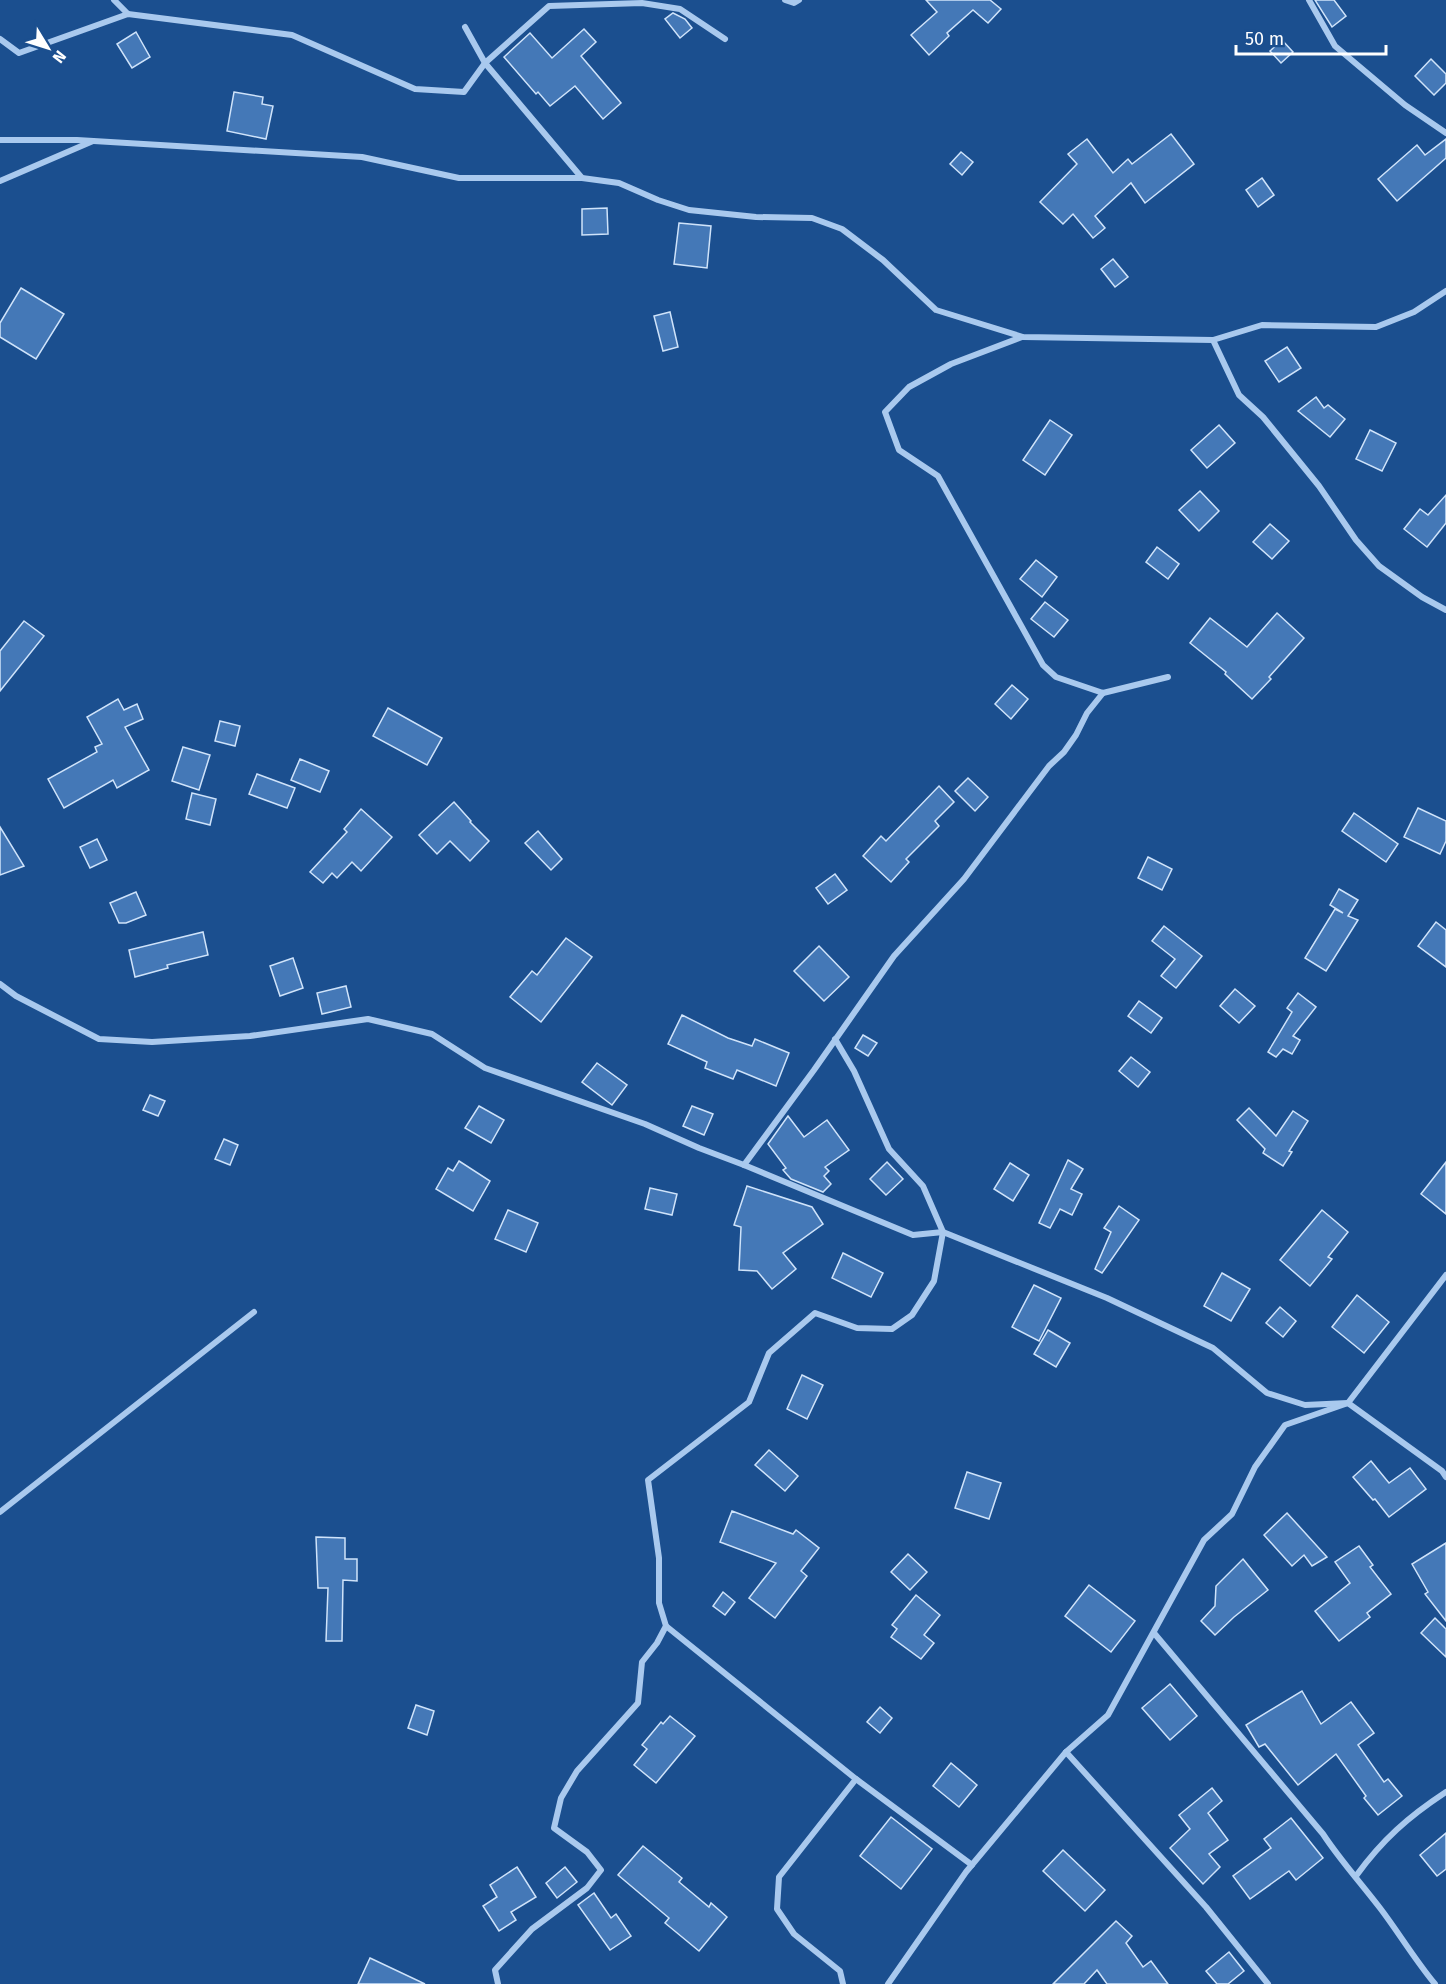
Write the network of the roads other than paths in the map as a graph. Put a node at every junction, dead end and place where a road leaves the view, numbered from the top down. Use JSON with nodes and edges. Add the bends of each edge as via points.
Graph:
{"nodes":[{"id":1,"x":114,"y":0,"type":"edge"},
{"id":2,"x":785,"y":0,"type":"edge"},
{"id":3,"x":799,"y":0,"type":"edge"},
{"id":4,"x":1309,"y":0,"type":"edge"},
{"id":5,"x":552,"y":3,"type":"edge"},
{"id":6,"x":128,"y":14,"type":"junction"},
{"id":7,"x":465,"y":27,"type":"dead end"},
{"id":8,"x":0,"y":39,"type":"edge"},
{"id":9,"x":724,"y":39,"type":"dead end"},
{"id":10,"x":485,"y":63,"type":"junction"},
{"id":11,"x":1446,"y":134,"type":"edge"},
{"id":12,"x":0,"y":140,"type":"edge"},
{"id":13,"x":94,"y":141,"type":"junction"},
{"id":14,"x":582,"y":178,"type":"junction"},
{"id":15,"x":0,"y":181,"type":"edge"},
{"id":16,"x":1446,"y":291,"type":"edge"},
{"id":17,"x":1023,"y":337,"type":"junction"},
{"id":18,"x":1213,"y":340,"type":"junction"},
{"id":19,"x":1446,"y":610,"type":"edge"},
{"id":20,"x":1167,"y":677,"type":"dead end"},
{"id":21,"x":1103,"y":693,"type":"junction"},
{"id":22,"x":0,"y":984,"type":"edge"},
{"id":23,"x":835,"y":1039,"type":"junction"},
{"id":24,"x":744,"y":1165,"type":"junction"},
{"id":25,"x":943,"y":1232,"type":"junction"},
{"id":26,"x":1446,"y":1275,"type":"edge"},
{"id":27,"x":254,"y":1312,"type":"dead end"},
{"id":28,"x":1348,"y":1403,"type":"junction"},
{"id":29,"x":1446,"y":1477,"type":"edge"},
{"id":30,"x":0,"y":1512,"type":"edge"},
{"id":31,"x":666,"y":1626,"type":"junction"},
{"id":32,"x":1154,"y":1633,"type":"junction"},
{"id":33,"x":1066,"y":1752,"type":"junction"},
{"id":34,"x":856,"y":1779,"type":"junction"},
{"id":35,"x":1446,"y":1792,"type":"edge"},
{"id":36,"x":972,"y":1865,"type":"junction"},
{"id":37,"x":1356,"y":1876,"type":"junction"},
{"id":38,"x":498,"y":1984,"type":"edge"},
{"id":39,"x":843,"y":1984,"type":"edge"},
{"id":40,"x":888,"y":1984,"type":"edge"},
{"id":41,"x":1268,"y":1984,"type":"edge"},
{"id":42,"x":1435,"y":1984,"type":"edge"}],
"edges":[{"from":1,"to":6,"type":"street"},
{"from":2,"to":3,"type":"street"},
{"from":4,"to":11,"type":"street","via":[[1335,46]]},
{"from":5,"to":9,"type":"street","via":[[642,3],[680,9]]},
{"from":5,"to":10,"type":"street"},
{"from":6,"to":8,"type":"street","via":[[20,53]]},
{"from":6,"to":10,"type":"street","via":[[292,35],[415,90],[464,92]]},
{"from":7,"to":10,"type":"street"},
{"from":10,"to":14,"type":"street"},
{"from":12,"to":13,"type":"street"},
{"from":13,"to":14,"type":"street","via":[[362,157],[459,178]]},
{"from":13,"to":15,"type":"street"},
{"from":14,"to":17,"type":"street","via":[[619,183],[689,210],[812,218],[842,229],[883,260],[936,310]]},
{"from":16,"to":18,"type":"street","via":[[1414,312],[1376,327],[1262,325]]},
{"from":17,"to":18,"type":"street"},
{"from":17,"to":21,"type":"street","via":[[951,364],[909,387],[885,412],[899,450],[938,476],[1043,665],[1056,677]]},
{"from":18,"to":19,"type":"street","via":[[1239,395],[1263,417],[1319,486],[1356,540],[1379,566]]},
{"from":20,"to":21,"type":"street"},
{"from":21,"to":23,"type":"street","via":[[1065,752],[1049,766],[964,879],[894,956]]},
{"from":22,"to":24,"type":"street","via":[[99,1039],[152,1042],[250,1036],[368,1018],[422,1031],[485,1068],[645,1124]]},
{"from":23,"to":24,"type":"street"},
{"from":23,"to":25,"type":"street","via":[[889,1149],[923,1186]]},
{"from":24,"to":25,"type":"street","via":[[913,1235]]},
{"from":25,"to":28,"type":"street","via":[[1107,1298],[1213,1348],[1268,1393],[1305,1405]]},
{"from":25,"to":31,"type":"street","via":[[934,1281],[912,1315],[892,1329],[857,1328],[815,1313],[769,1353],[749,1402],[648,1480],[658,1558],[659,1603]]},
{"from":26,"to":28,"type":"street"},
{"from":27,"to":30,"type":"street"},
{"from":28,"to":29,"type":"street"},
{"from":28,"to":32,"type":"street","via":[[1285,1425],[1255,1467],[1232,1514],[1204,1540]]},
{"from":31,"to":34,"type":"street"},
{"from":31,"to":38,"type":"street","via":[[642,1662],[638,1703],[577,1771],[561,1798],[554,1828],[587,1852],[601,1870],[587,1888],[532,1929],[495,1970]]},
{"from":32,"to":33,"type":"street","via":[[1108,1714]]},
{"from":32,"to":37,"type":"street"},
{"from":33,"to":36,"type":"street"},
{"from":33,"to":41,"type":"street","via":[[1206,1907]]},
{"from":34,"to":36,"type":"street"},
{"from":34,"to":39,"type":"street","via":[[779,1877],[777,1909],[794,1934],[840,1971]]},
{"from":35,"to":37,"type":"street","via":[[1377,1848]]},
{"from":36,"to":40,"type":"street"},
{"from":37,"to":42,"type":"street"}]}
